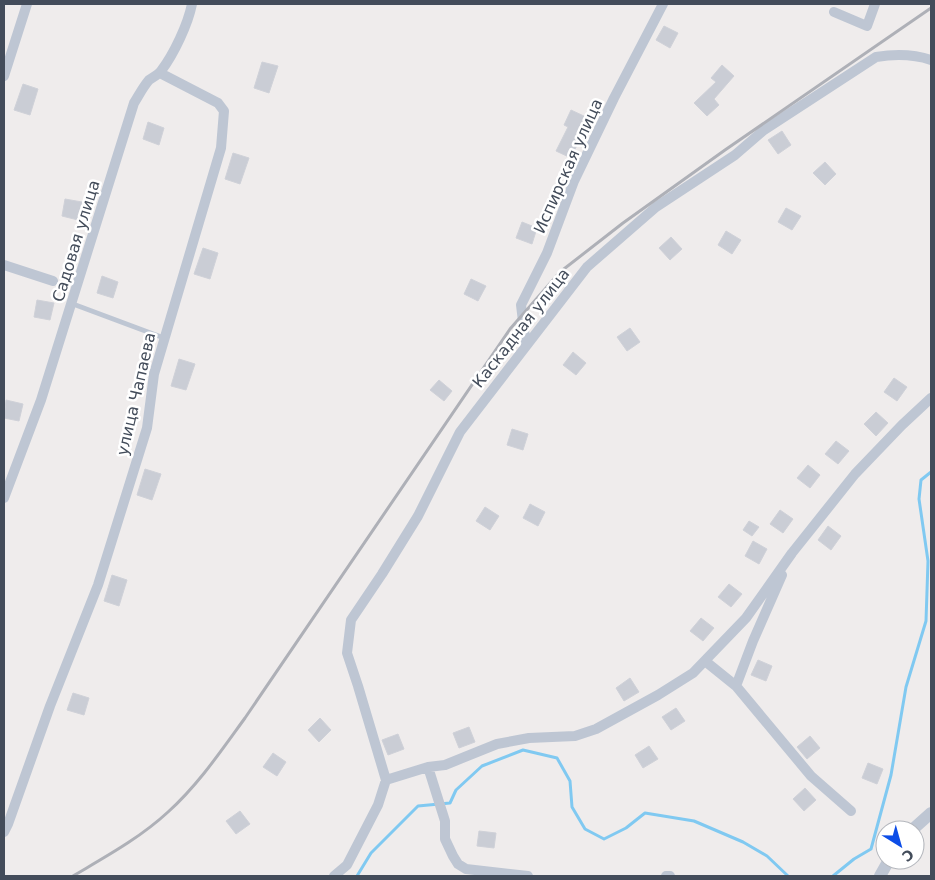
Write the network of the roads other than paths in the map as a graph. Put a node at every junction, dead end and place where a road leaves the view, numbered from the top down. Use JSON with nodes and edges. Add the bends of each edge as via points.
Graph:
{"nodes":[{"id":1,"x":27,"y":4,"type":"edge"},
{"id":2,"x":192,"y":4,"type":"edge"},
{"id":3,"x":663,"y":4,"type":"edge"},
{"id":4,"x":875,"y":4,"type":"edge"},
{"id":5,"x":834,"y":12,"type":"dead end"},
{"id":6,"x":931,"y":60,"type":"edge"},
{"id":7,"x":160,"y":73,"type":"junction"},
{"id":8,"x":4,"y":76,"type":"edge"},
{"id":9,"x":4,"y":265,"type":"edge"},
{"id":10,"x":53,"y":281,"type":"dead end"},
{"id":11,"x":73,"y":304,"type":"junction"},
{"id":12,"x":164,"y":338,"type":"junction"},
{"id":13,"x":526,"y":346,"type":"junction"},
{"id":14,"x":931,"y":398,"type":"edge"},
{"id":15,"x":4,"y":498,"type":"edge"},
{"id":16,"x":792,"y":553,"type":"junction"},
{"id":17,"x":705,"y":661,"type":"junction"},
{"id":18,"x":736,"y":686,"type":"junction"},
{"id":19,"x":428,"y":767,"type":"junction"},
{"id":20,"x":386,"y":780,"type":"junction"},
{"id":21,"x":851,"y":812,"type":"dead end"},
{"id":22,"x":4,"y":832,"type":"edge"},
{"id":23,"x":334,"y":876,"type":"edge"},
{"id":24,"x":528,"y":876,"type":"edge"},
{"id":25,"x":666,"y":876,"type":"edge"},
{"id":26,"x":670,"y":876,"type":"edge"}],
"edges":[{"from":1,"to":8,"type":"street"},
{"from":2,"to":7,"type":"street","name":"Садовая улица","via":[[186,23]]},
{"from":3,"to":13,"type":"street","name":"Испирская улица","via":[[574,180],[547,253],[522,305]]},
{"from":4,"to":5,"type":"street","via":[[867,26]]},
{"from":6,"to":13,"type":"street","name":"Каскадная улица","via":[[892,54],[876,57],[764,130],[735,154],[656,207],[587,267]]},
{"from":7,"to":11,"type":"street","name":"Садовая улица","via":[[146,83],[134,103]]},
{"from":7,"to":12,"type":"street","name":"улица Чапаева","via":[[218,104],[224,111],[221,148]]},
{"from":9,"to":10,"type":"street"},
{"from":11,"to":12,"type":"lane"},
{"from":11,"to":15,"type":"street","name":"Садовая улица"},
{"from":12,"to":22,"type":"street","name":"улица Чапаева","via":[[154,374],[147,428],[98,585]]},
{"from":13,"to":20,"type":"street","name":"Каскадная улица","via":[[460,432],[418,516],[351,620],[347,653]]},
{"from":14,"to":16,"type":"street","via":[[867,460]]},
{"from":16,"to":17,"type":"street","via":[[746,618]]},
{"from":16,"to":18,"type":"street","via":[[752,641]]},
{"from":17,"to":18,"type":"street"},
{"from":17,"to":19,"type":"street","via":[[686,678],[596,729],[575,736],[529,738],[497,744],[445,765]]},
{"from":18,"to":21,"type":"street","via":[[811,776]]},
{"from":19,"to":20,"type":"street"},
{"from":19,"to":24,"type":"street","via":[[445,821],[445,839],[458,864],[466,869]]},
{"from":20,"to":23,"type":"street","via":[[378,805],[351,858]]},
{"from":25,"to":26,"type":"street"}]}
